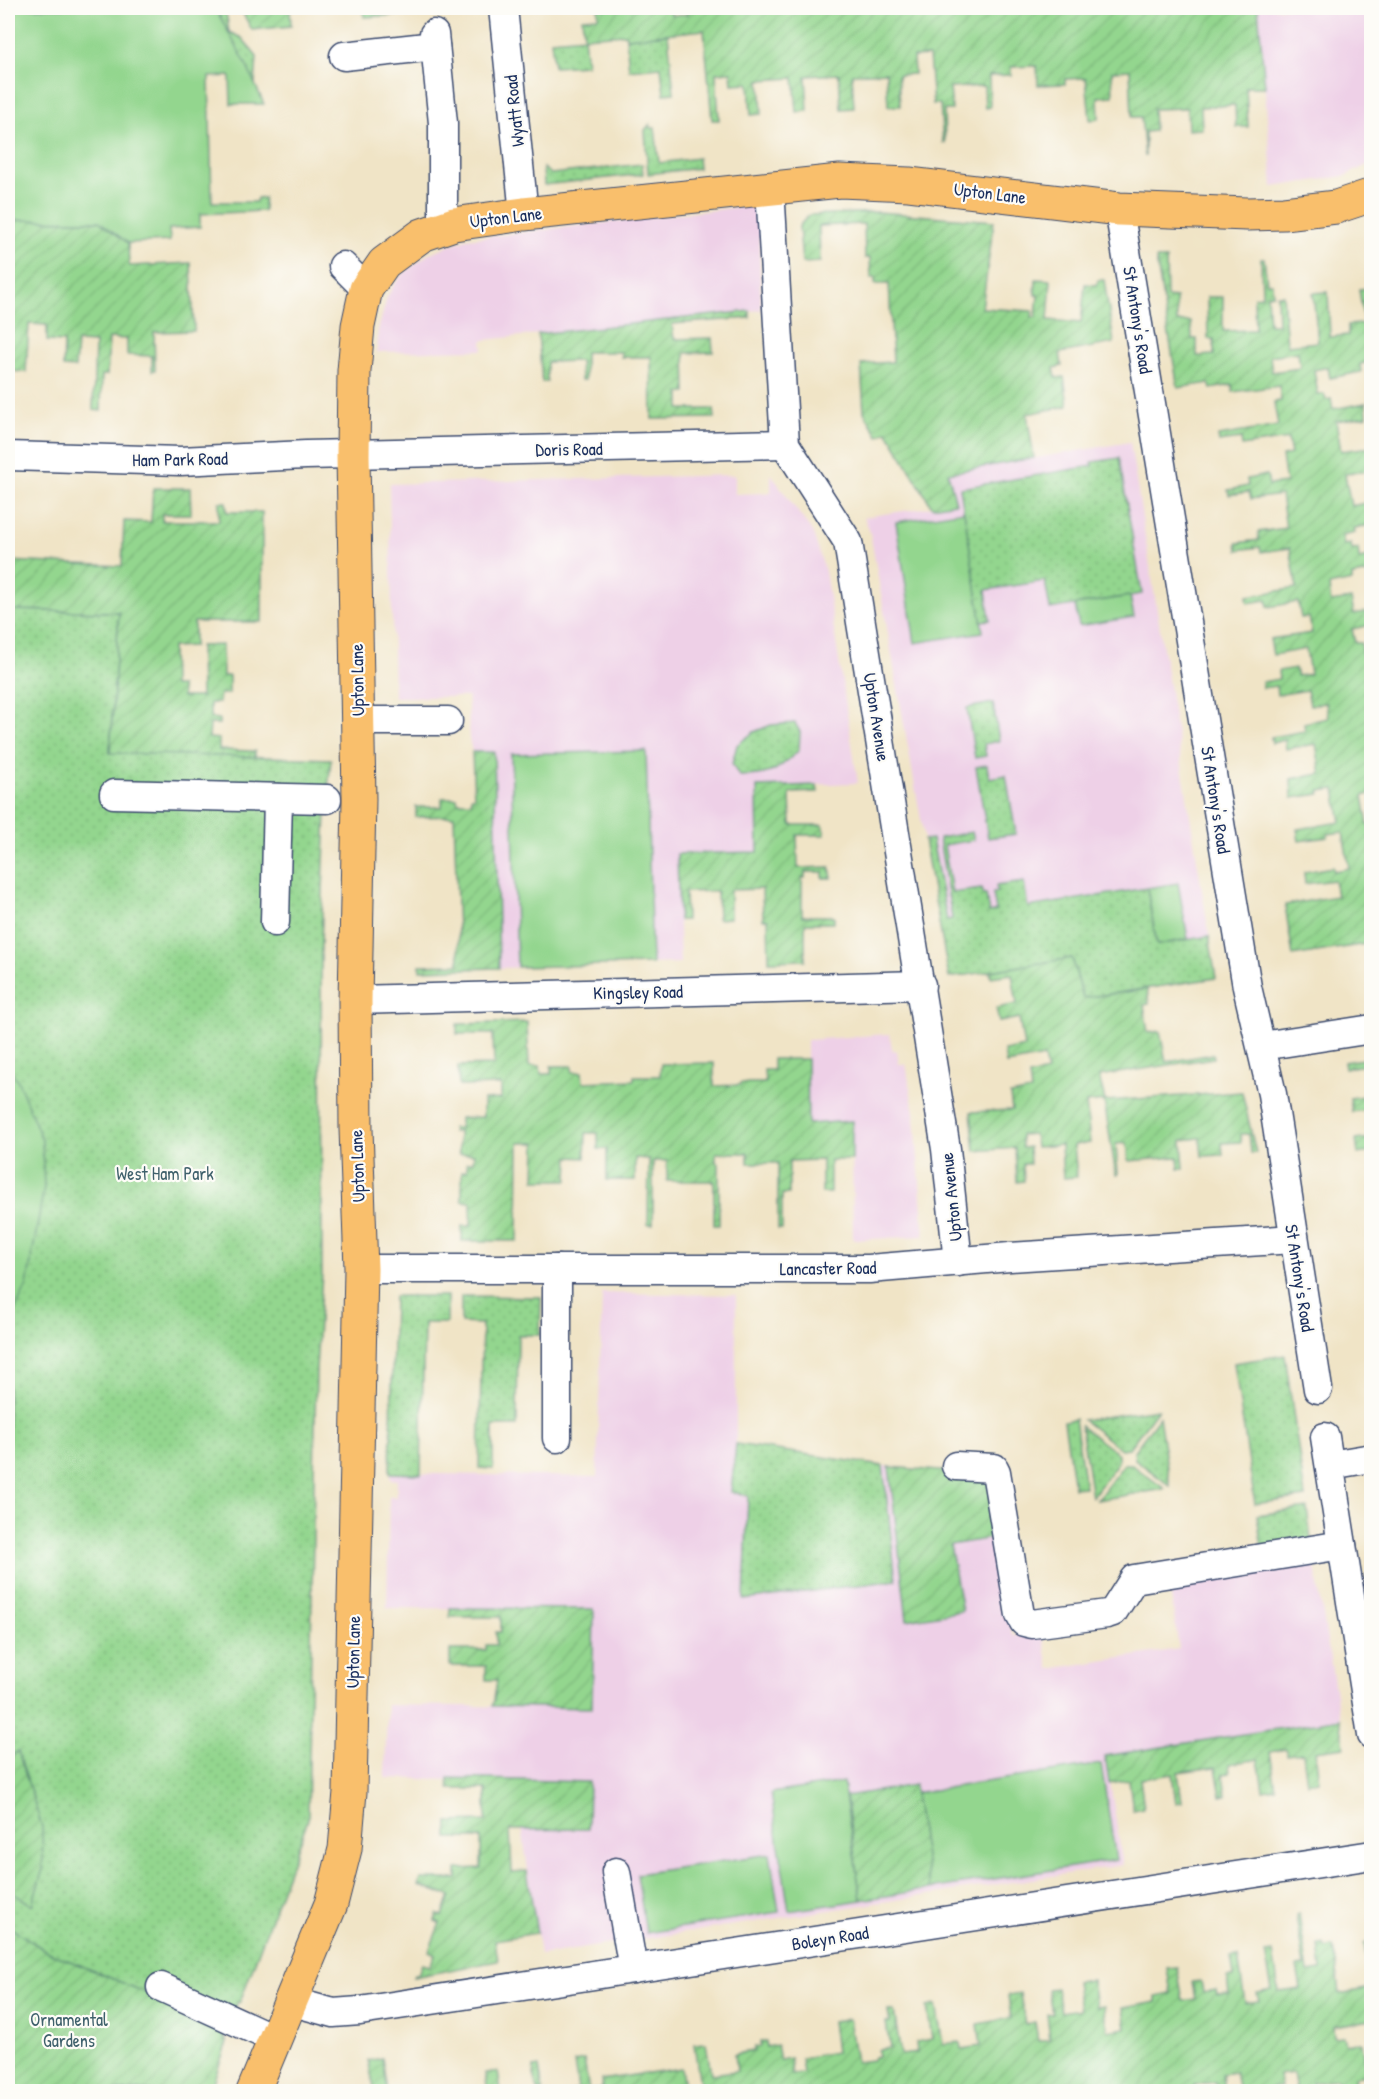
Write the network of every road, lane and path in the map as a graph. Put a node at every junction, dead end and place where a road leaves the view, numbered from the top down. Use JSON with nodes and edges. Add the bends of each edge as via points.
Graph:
{"nodes":[{"id":1,"x":503,"y":8,"type":"edge"},
{"id":2,"x":344,"y":56,"type":"dead end"},
{"id":3,"x":770,"y":188,"type":"junction"},
{"id":4,"x":1371,"y":195,"type":"edge"},
{"id":5,"x":1119,"y":208,"type":"junction"},
{"id":6,"x":524,"y":214,"type":"junction"},
{"id":7,"x":443,"y":227,"type":"junction"},
{"id":8,"x":786,"y":444,"type":"junction"},
{"id":9,"x":353,"y":455,"type":"junction"},
{"id":10,"x":8,"y":456,"type":"edge"},
{"id":11,"x":357,"y":721,"type":"junction"},
{"id":12,"x":448,"y":721,"type":"dead end"},
{"id":13,"x":114,"y":794,"type":"dead end"},
{"id":14,"x":278,"y":798,"type":"junction"},
{"id":15,"x":327,"y":799,"type":"dead end"},
{"id":16,"x":274,"y":922,"type":"dead end"},
{"id":17,"x":921,"y":985,"type":"junction"},
{"id":18,"x":356,"y":1000,"type":"junction"},
{"id":19,"x":1371,"y":1029,"type":"edge"},
{"id":20,"x":1262,"y":1046,"type":"junction"},
{"id":21,"x":1294,"y":1239,"type":"junction"},
{"id":22,"x":958,"y":1262,"type":"junction"},
{"id":23,"x":361,"y":1269,"type":"junction"},
{"id":24,"x":557,"y":1269,"type":"junction"},
{"id":25,"x":1317,"y":1389,"type":"dead end"},
{"id":26,"x":1325,"y":1437,"type":"dead end"},
{"id":27,"x":557,"y":1438,"type":"dead end"},
{"id":28,"x":1371,"y":1458,"type":"edge"},
{"id":29,"x":1330,"y":1464,"type":"junction"},
{"id":30,"x":956,"y":1466,"type":"dead end"},
{"id":31,"x":1342,"y":1545,"type":"junction"},
{"id":32,"x":1371,"y":1735,"type":"edge"},
{"id":33,"x":1371,"y":1855,"type":"edge"},
{"id":34,"x":616,"y":1872,"type":"dead end"},
{"id":35,"x":633,"y":1969,"type":"junction"},
{"id":36,"x":161,"y":1987,"type":"dead end"},
{"id":37,"x":290,"y":2001,"type":"junction"},
{"id":38,"x":275,"y":2039,"type":"junction"},
{"id":39,"x":253,"y":2091,"type":"edge"}],
"edges":[{"from":1,"to":6,"type":"street","name":"Wyatt Road"},
{"from":2,"to":7,"type":"street","via":[[434,40],[444,123]]},
{"from":3,"to":5,"type":"main road","name":"Upton Lane","via":[[840,181],[909,184]]},
{"from":3,"to":6,"type":"main road","name":"Upton Lane"},
{"from":3,"to":8,"type":"street","name":"Upton Avenue"},
{"from":4,"to":5,"type":"main road","name":"Upton Lane","via":[[1336,207],[1284,213]]},
{"from":5,"to":20,"type":"street","name":"St Antony's Road","via":[[1247,987]]},
{"from":6,"to":7,"type":"main road","name":"Upton Lane"},
{"from":7,"to":9,"type":"main road","name":"Upton Lane","via":[[422,235],[384,263],[354,277],[358,326]]},
{"from":8,"to":9,"type":"street","name":"Doris Road"},
{"from":8,"to":17,"type":"street","name":"Upton Avenue","via":[[848,542]]},
{"from":9,"to":10,"type":"street","name":"Ham Park Road","via":[[180,461]]},
{"from":9,"to":11,"type":"main road","name":"Upton Lane"},
{"from":11,"to":12,"type":"street"},
{"from":11,"to":18,"type":"main road","name":"Upton Lane"},
{"from":13,"to":14,"type":"street"},
{"from":14,"to":15,"type":"street"},
{"from":14,"to":16,"type":"street"},
{"from":17,"to":18,"type":"street","name":"Kingsley Road"},
{"from":17,"to":22,"type":"street","name":"Upton Avenue","via":[[946,1149]]},
{"from":18,"to":23,"type":"main road","name":"Upton Lane"},
{"from":19,"to":20,"type":"street"},
{"from":20,"to":21,"type":"street","name":"St Antony's Road"},
{"from":21,"to":22,"type":"street","name":"Lancaster Road"},
{"from":21,"to":25,"type":"street","name":"St Antony's Road"},
{"from":22,"to":24,"type":"street","name":"Lancaster Road","via":[[869,1269]]},
{"from":23,"to":24,"type":"street","name":"Lancaster Road"},
{"from":23,"to":37,"type":"main road","name":"Upton Lane","via":[[350,1792],[345,1849],[331,1904]]},
{"from":24,"to":27,"type":"street"},
{"from":26,"to":29,"type":"street"},
{"from":28,"to":29,"type":"street"},
{"from":29,"to":31,"type":"street"},
{"from":30,"to":31,"type":"street","via":[[993,1468],[996,1472],[1020,1615],[1024,1622],[1032,1624],[1113,1612],[1134,1579]]},
{"from":31,"to":32,"type":"street"},
{"from":33,"to":35,"type":"street","name":"Boleyn Road"},
{"from":34,"to":35,"type":"street"},
{"from":35,"to":37,"type":"street","name":"Boleyn Road","via":[[360,2011],[333,2013]]},
{"from":36,"to":38,"type":"street"},
{"from":37,"to":38,"type":"main road","name":"Upton Lane"},
{"from":38,"to":39,"type":"main road","name":"Upton Lane"}]}
